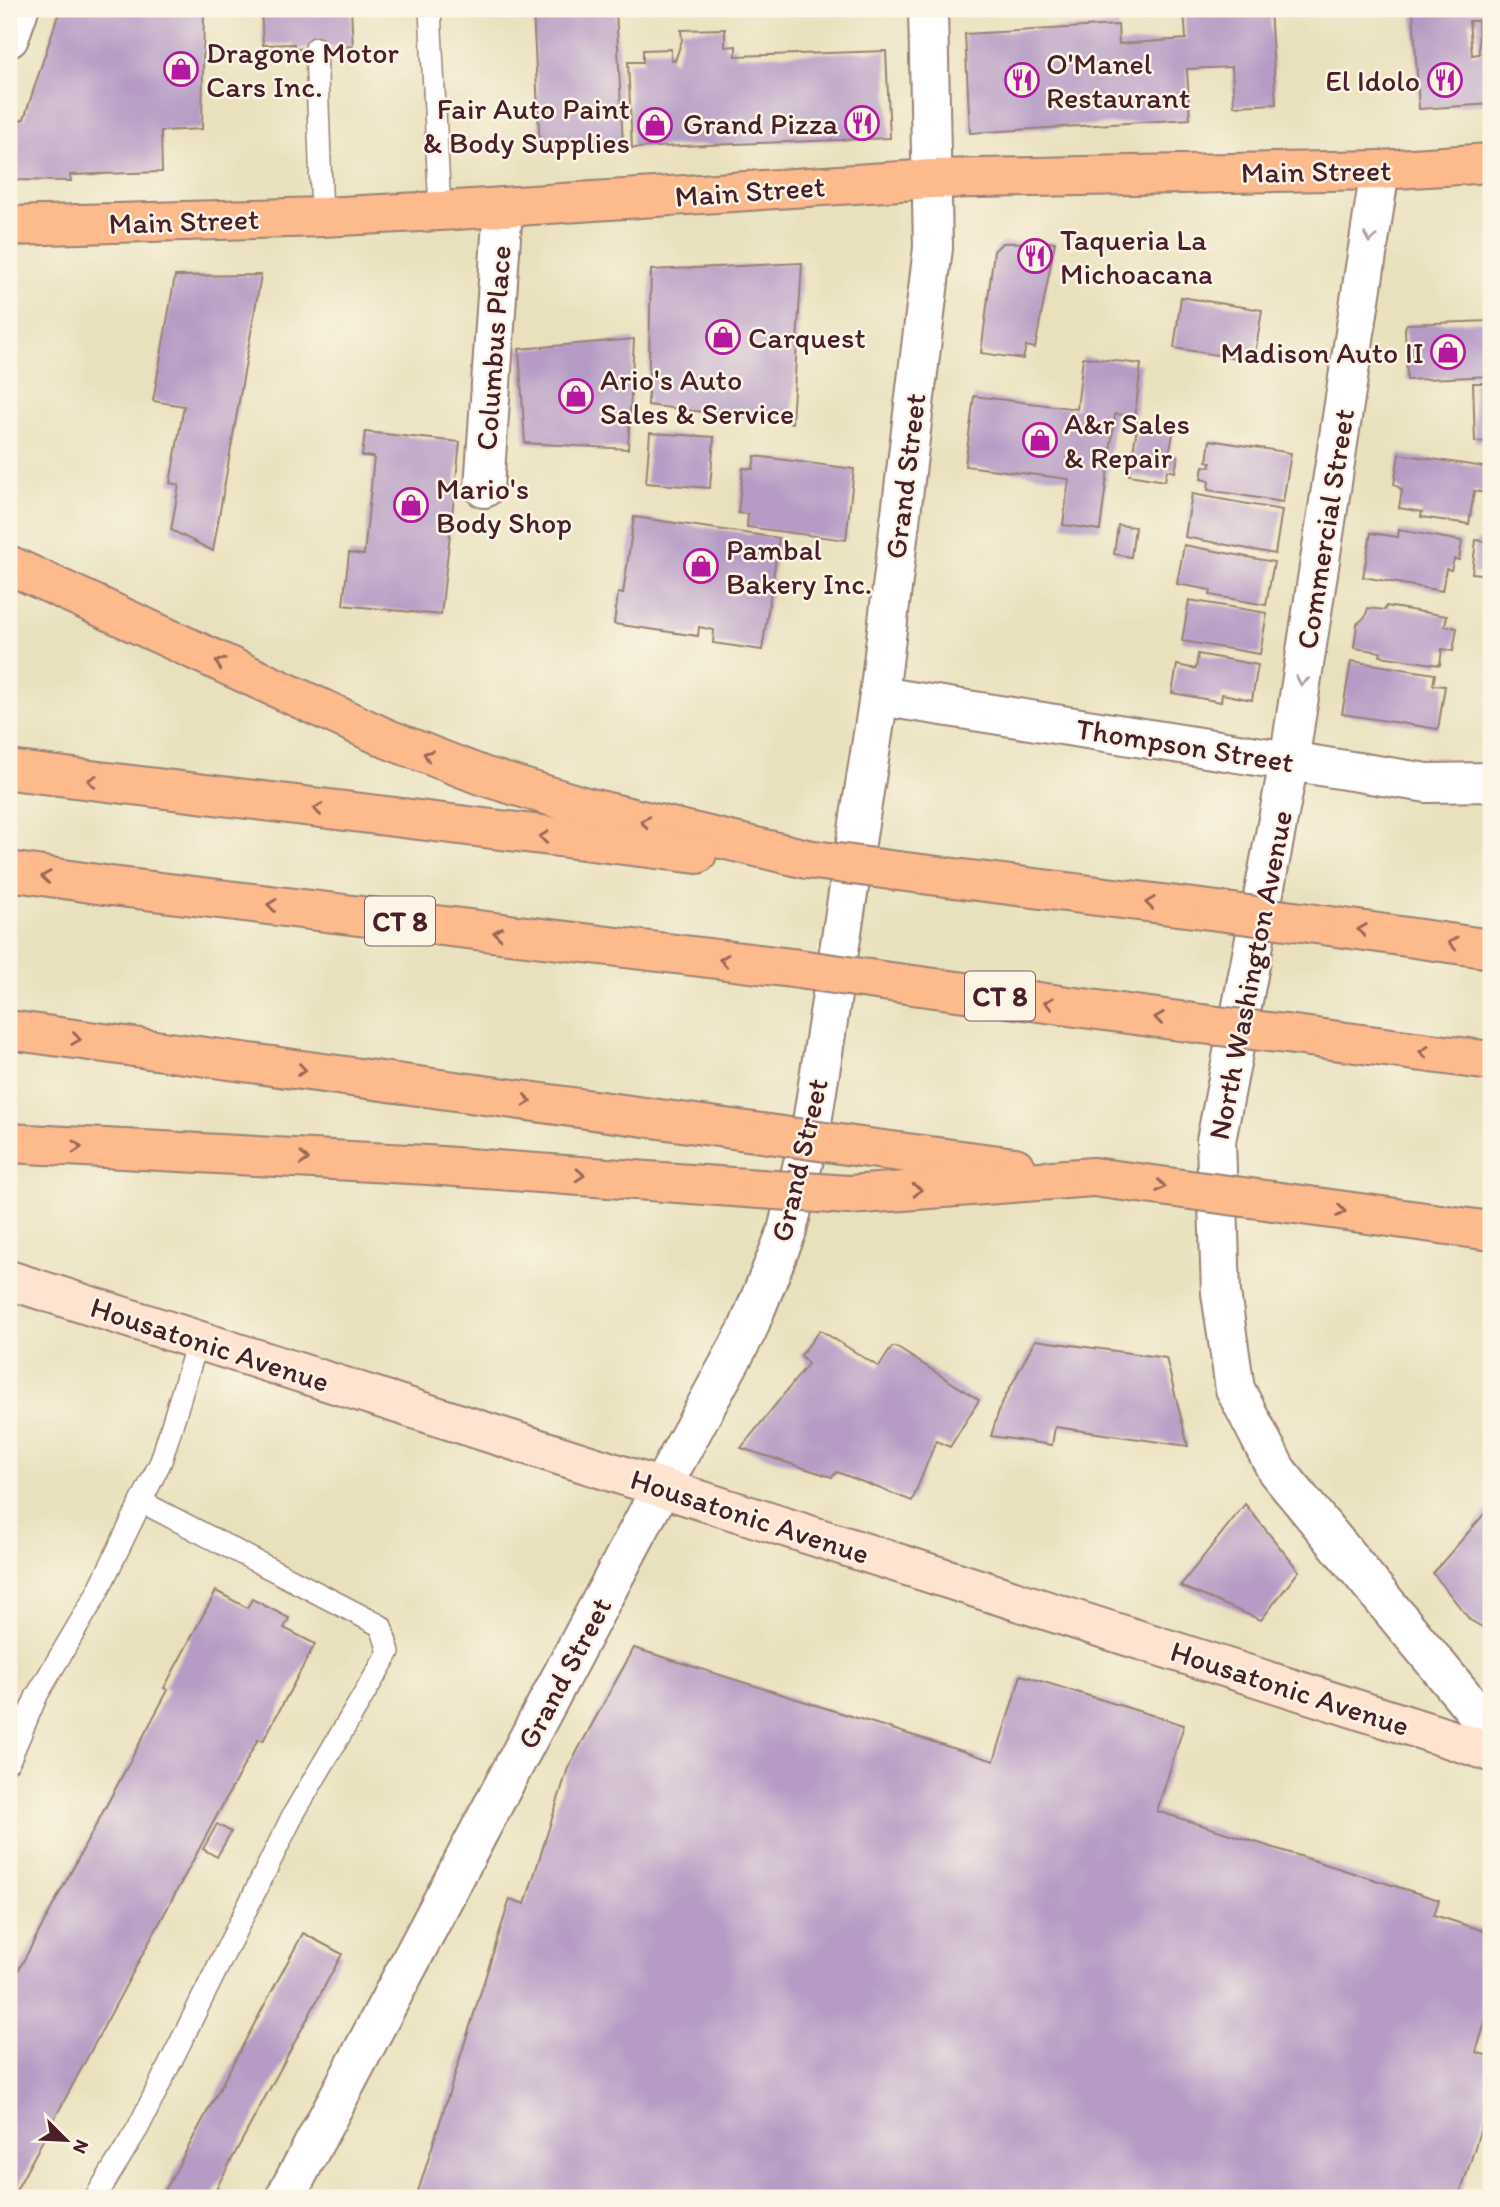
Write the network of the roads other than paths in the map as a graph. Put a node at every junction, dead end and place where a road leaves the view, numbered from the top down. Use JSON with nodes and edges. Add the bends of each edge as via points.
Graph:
{"nodes":[{"id":1,"x":19,"y":9,"type":"edge"},
{"id":2,"x":430,"y":9,"type":"edge"},
{"id":3,"x":928,"y":9,"type":"edge"},
{"id":4,"x":9,"y":38,"type":"edge"},
{"id":5,"x":316,"y":48,"type":"dead end"},
{"id":6,"x":1491,"y":163,"type":"edge"},
{"id":7,"x":1380,"y":170,"type":"junction"},
{"id":8,"x":933,"y":179,"type":"junction"},
{"id":9,"x":503,"y":207,"type":"junction"},
{"id":10,"x":440,"y":211,"type":"junction"},
{"id":11,"x":321,"y":217,"type":"junction"},
{"id":12,"x":9,"y":226,"type":"edge"},
{"id":13,"x":484,"y":488,"type":"dead end"},
{"id":14,"x":9,"y":565,"type":"edge"},
{"id":15,"x":879,"y":696,"type":"junction"},
{"id":16,"x":1290,"y":762,"type":"junction"},
{"id":17,"x":9,"y":770,"type":"edge"},
{"id":18,"x":1491,"y":782,"type":"edge"},
{"id":19,"x":807,"y":859,"type":"junction"},
{"id":20,"x":9,"y":871,"type":"edge"},
{"id":21,"x":1491,"y":949,"type":"edge"},
{"id":22,"x":9,"y":1030,"type":"edge"},
{"id":23,"x":1491,"y":1061,"type":"edge"},
{"id":24,"x":9,"y":1143,"type":"edge"},
{"id":25,"x":1093,"y":1177,"type":"junction"},
{"id":26,"x":1491,"y":1231,"type":"edge"},
{"id":27,"x":9,"y":1280,"type":"edge"},
{"id":28,"x":198,"y":1340,"type":"junction"},
{"id":29,"x":662,"y":1488,"type":"junction"},
{"id":30,"x":142,"y":1502,"type":"junction"},
{"id":31,"x":1491,"y":1730,"type":"edge"},
{"id":32,"x":1491,"y":1752,"type":"edge"},
{"id":33,"x":9,"y":1761,"type":"edge"},
{"id":34,"x":95,"y":2198,"type":"edge"},
{"id":35,"x":285,"y":2198,"type":"edge"}],
"edges":[{"from":1,"to":4,"type":"street"},
{"from":2,"to":10,"type":"lane"},
{"from":3,"to":8,"type":"street","name":"Grand Street"},
{"from":5,"to":11,"type":"lane"},
{"from":6,"to":7,"type":"main road","name":"Main Street"},
{"from":7,"to":8,"type":"main road","name":"Main Street"},
{"from":7,"to":16,"type":"street","name":"Commercial Street","one_way":true},
{"from":8,"to":9,"type":"main road","name":"Main Street"},
{"from":8,"to":15,"type":"street","name":"Grand Street","via":[[933,248]]},
{"from":9,"to":10,"type":"main road","name":"Main Street"},
{"from":9,"to":13,"type":"street","name":"Columbus Place"},
{"from":10,"to":11,"type":"main road","name":"Main Street"},
{"from":11,"to":12,"type":"main road","name":"Main Street"},
{"from":19,"to":14,"type":"main road","one_way":true,"via":[[586,807],[471,771],[388,739]]},
{"from":15,"to":16,"type":"street","name":"Thompson Street"},
{"from":15,"to":29,"type":"street","name":"Grand Street","via":[[811,1129],[787,1231],[747,1331]]},
{"from":16,"to":18,"type":"street","name":"Thompson Street","via":[[1427,783]]},
{"from":16,"to":31,"type":"street","name":"North Washington Avenue","via":[[1216,1142],[1222,1293],[1235,1389],[1277,1471]]},
{"from":19,"to":17,"type":"main road","one_way":true,"via":[[649,850]]},
{"from":21,"to":19,"type":"main road","one_way":true,"bridge":true},
{"from":23,"to":20,"type":"main road","number":"CT 8","one_way":true,"bridge":true},
{"from":22,"to":25,"type":"main road","one_way":true,"bridge":true},
{"from":24,"to":25,"type":"main road","one_way":true,"bridge":true,"via":[[428,1165],[849,1195]]},
{"from":25,"to":26,"type":"main road","one_way":true,"bridge":true},
{"from":27,"to":28,"type":"main road","name":"Housatonic Avenue"},
{"from":28,"to":29,"type":"main road","name":"Housatonic Avenue"},
{"from":28,"to":30,"type":"lane","via":[[161,1461]]},
{"from":29,"to":32,"type":"main road","name":"Housatonic Avenue"},
{"from":29,"to":35,"type":"street","name":"Grand Street"},
{"from":30,"to":33,"type":"lane","via":[[96,1595],[37,1695]]},
{"from":30,"to":34,"type":"lane","via":[[381,1626],[389,1652],[294,1812],[138,2128]]}]}
